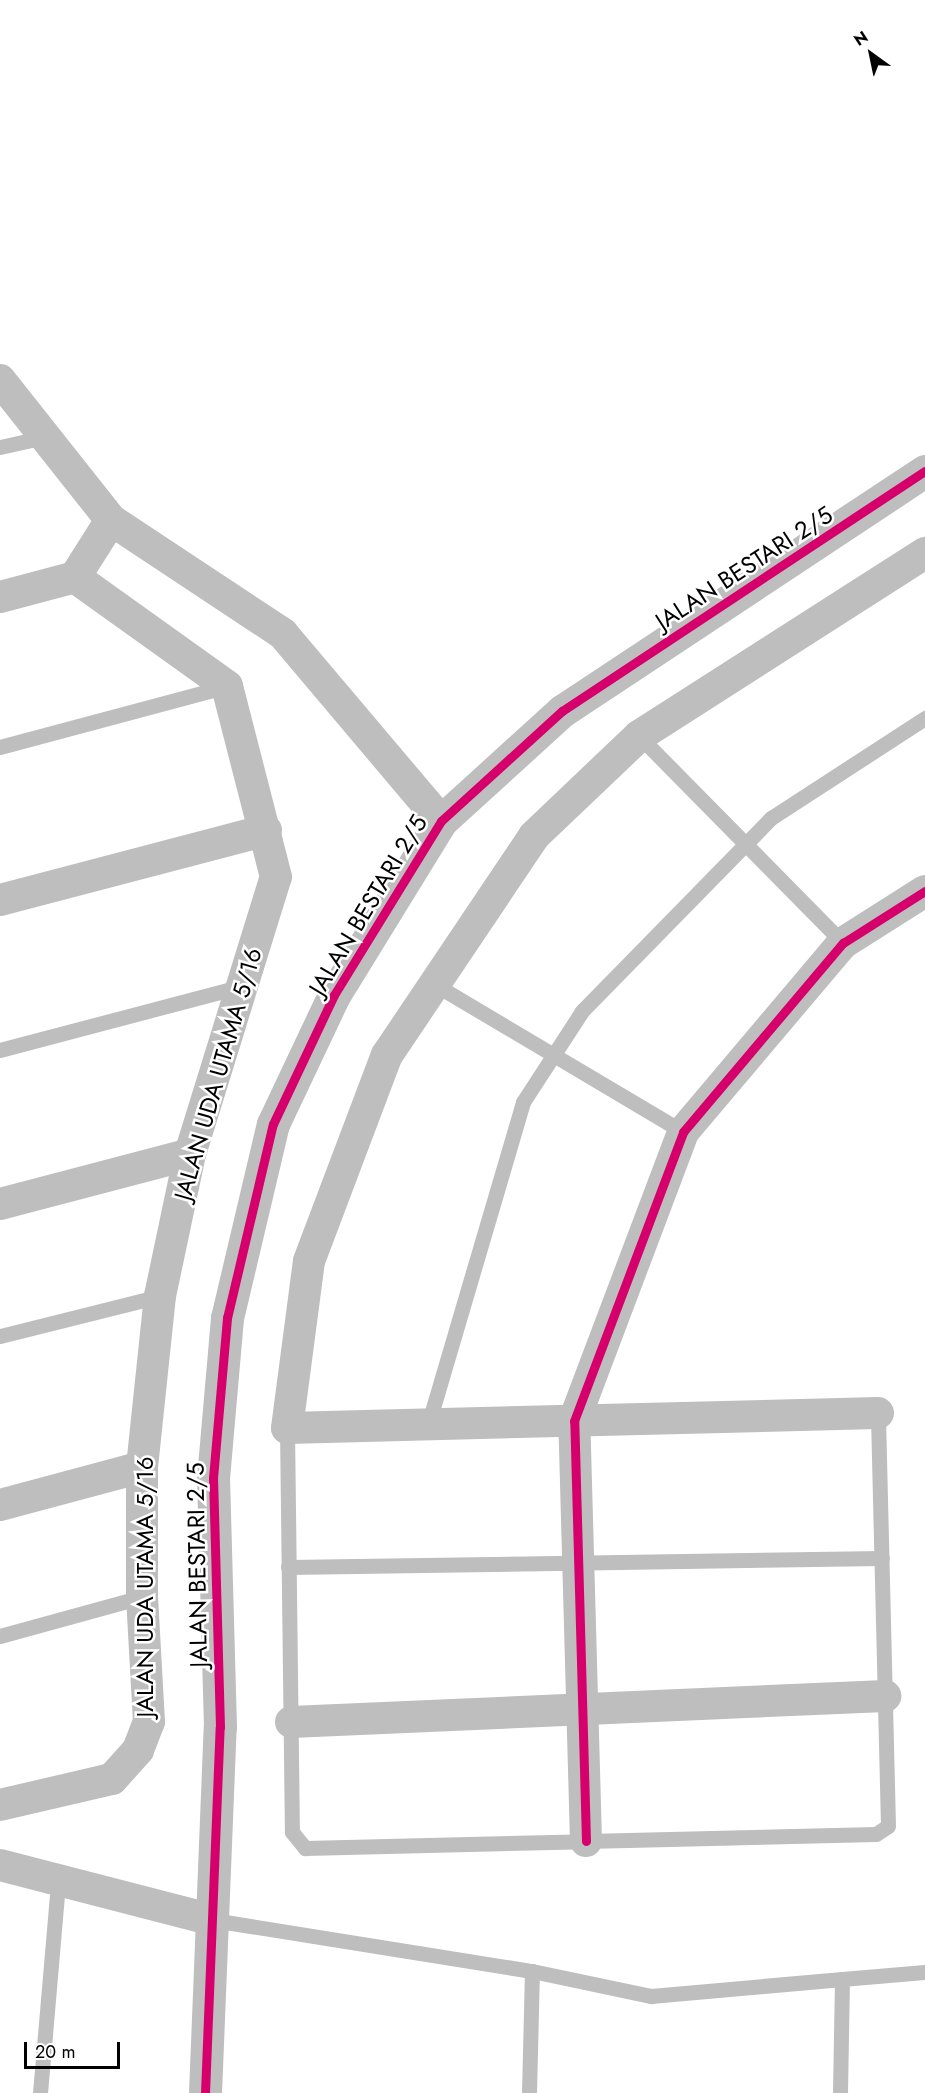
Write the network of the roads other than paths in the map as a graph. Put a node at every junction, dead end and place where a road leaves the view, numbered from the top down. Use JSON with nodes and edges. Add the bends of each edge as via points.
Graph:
{"nodes":[{"id":1,"x":0,"y":380,"type":"edge"},
{"id":2,"x":45,"y":437,"type":"junction"},
{"id":3,"x":0,"y":447,"type":"edge"},
{"id":4,"x":925,"y":471,"type":"edge"},
{"id":5,"x":111,"y":520,"type":"junction"},
{"id":6,"x":925,"y":553,"type":"edge"},
{"id":7,"x":75,"y":577,"type":"junction"},
{"id":8,"x":0,"y":597,"type":"edge"},
{"id":9,"x":227,"y":686,"type":"junction"},
{"id":10,"x":925,"y":718,"type":"edge"},
{"id":11,"x":639,"y":736,"type":"junction"},
{"id":12,"x":0,"y":747,"type":"edge"},
{"id":13,"x":441,"y":821,"type":"junction"},
{"id":14,"x":266,"y":830,"type":"junction"},
{"id":15,"x":745,"y":844,"type":"junction"},
{"id":16,"x":925,"y":891,"type":"edge"},
{"id":17,"x":0,"y":900,"type":"edge"},
{"id":18,"x":843,"y":943,"type":"junction"},
{"id":19,"x":434,"y":984,"type":"junction"},
{"id":20,"x":243,"y":986,"type":"junction"},
{"id":21,"x":0,"y":1050,"type":"edge"},
{"id":22,"x":554,"y":1055,"type":"junction"},
{"id":23,"x":683,"y":1132,"type":"junction"},
{"id":24,"x":189,"y":1154,"type":"junction"},
{"id":25,"x":0,"y":1204,"type":"edge"},
{"id":26,"x":160,"y":1296,"type":"junction"},
{"id":27,"x":0,"y":1336,"type":"edge"},
{"id":28,"x":878,"y":1413,"type":"joint"},
{"id":29,"x":574,"y":1421,"type":"junction"},
{"id":30,"x":428,"y":1425,"type":"junction"},
{"id":31,"x":287,"y":1428,"type":"junction"},
{"id":32,"x":142,"y":1467,"type":"junction"},
{"id":33,"x":0,"y":1505,"type":"edge"},
{"id":34,"x":882,"y":1558,"type":"junction"},
{"id":35,"x":579,"y":1563,"type":"junction"},
{"id":36,"x":288,"y":1567,"type":"junction"},
{"id":37,"x":142,"y":1598,"type":"junction"},
{"id":38,"x":0,"y":1636,"type":"edge"},
{"id":39,"x":885,"y":1696,"type":"junction"},
{"id":40,"x":582,"y":1709,"type":"junction"},
{"id":41,"x":291,"y":1722,"type":"junction"},
{"id":42,"x":0,"y":1805,"type":"edge"},
{"id":43,"x":586,"y":1841,"type":"junction"},
{"id":44,"x":0,"y":1865,"type":"edge"},
{"id":45,"x":58,"y":1883,"type":"junction"},
{"id":46,"x":213,"y":1920,"type":"junction"},
{"id":47,"x":532,"y":1971,"type":"junction"},
{"id":48,"x":925,"y":1972,"type":"edge"},
{"id":49,"x":842,"y":1979,"type":"junction"},
{"id":50,"x":40,"y":2093,"type":"edge"},
{"id":51,"x":205,"y":2093,"type":"edge"},
{"id":52,"x":529,"y":2093,"type":"edge"},
{"id":53,"x":840,"y":2093,"type":"edge"}],
"edges":[{"from":1,"to":2,"type":"street"},
{"from":2,"to":3,"type":"lane"},
{"from":2,"to":5,"type":"street"},
{"from":4,"to":13,"type":"street","name":"JALAN BESTARI 2/5","via":[[562,711]]},
{"from":5,"to":7,"type":"street"},
{"from":5,"to":13,"type":"street","via":[[283,634]]},
{"from":6,"to":11,"type":"street"},
{"from":7,"to":8,"type":"street"},
{"from":7,"to":9,"type":"street"},
{"from":9,"to":12,"type":"lane"},
{"from":9,"to":14,"type":"street","name":"JALAN UDA UTAMA 5/16"},
{"from":10,"to":15,"type":"lane","via":[[771,818]]},
{"from":11,"to":15,"type":"lane"},
{"from":11,"to":19,"type":"street","via":[[534,836]]},
{"from":13,"to":46,"type":"street","name":"JALAN BESTARI 2/5","via":[[334,995],[273,1124],[227,1318],[213,1478],[220,1727]]},
{"from":14,"to":17,"type":"street"},
{"from":14,"to":20,"type":"street","name":"JALAN UDA UTAMA 5/16","via":[[276,877]]},
{"from":15,"to":18,"type":"lane"},
{"from":15,"to":22,"type":"lane","via":[[582,1011]]},
{"from":16,"to":18,"type":"street"},
{"from":18,"to":23,"type":"street"},
{"from":19,"to":22,"type":"lane"},
{"from":19,"to":31,"type":"street","via":[[387,1055],[309,1261]]},
{"from":20,"to":21,"type":"lane"},
{"from":20,"to":24,"type":"street","name":"JALAN UDA UTAMA 5/16"},
{"from":22,"to":23,"type":"lane"},
{"from":22,"to":30,"type":"lane","via":[[523,1102]]},
{"from":23,"to":29,"type":"street"},
{"from":24,"to":25,"type":"street"},
{"from":24,"to":26,"type":"street","name":"JALAN UDA UTAMA 5/16"},
{"from":26,"to":27,"type":"lane"},
{"from":26,"to":32,"type":"street","name":"JALAN UDA UTAMA 5/16"},
{"from":28,"to":29,"type":"street"},
{"from":28,"to":34,"type":"lane"},
{"from":29,"to":30,"type":"street"},
{"from":29,"to":35,"type":"street"},
{"from":30,"to":31,"type":"street"},
{"from":31,"to":36,"type":"lane"},
{"from":32,"to":33,"type":"street"},
{"from":32,"to":37,"type":"street","name":"JALAN UDA UTAMA 5/16"},
{"from":34,"to":35,"type":"lane"},
{"from":34,"to":39,"type":"lane"},
{"from":35,"to":36,"type":"lane"},
{"from":35,"to":40,"type":"street"},
{"from":36,"to":41,"type":"lane"},
{"from":37,"to":38,"type":"lane"},
{"from":37,"to":42,"type":"street","name":"JALAN UDA UTAMA 5/16","via":[[149,1722],[138,1750],[112,1779]]},
{"from":39,"to":40,"type":"street"},
{"from":39,"to":43,"type":"lane","via":[[888,1826],[876,1834]]},
{"from":40,"to":41,"type":"street"},
{"from":40,"to":43,"type":"street"},
{"from":41,"to":43,"type":"lane","via":[[292,1832],[305,1848]]},
{"from":44,"to":45,"type":"street"},
{"from":45,"to":46,"type":"street"},
{"from":45,"to":50,"type":"lane"},
{"from":46,"to":47,"type":"lane"},
{"from":46,"to":51,"type":"street","name":"JALAN BESTARI 2/5"},
{"from":47,"to":49,"type":"lane","via":[[651,1996]]},
{"from":47,"to":52,"type":"lane"},
{"from":48,"to":49,"type":"lane"},
{"from":49,"to":53,"type":"lane"}]}
